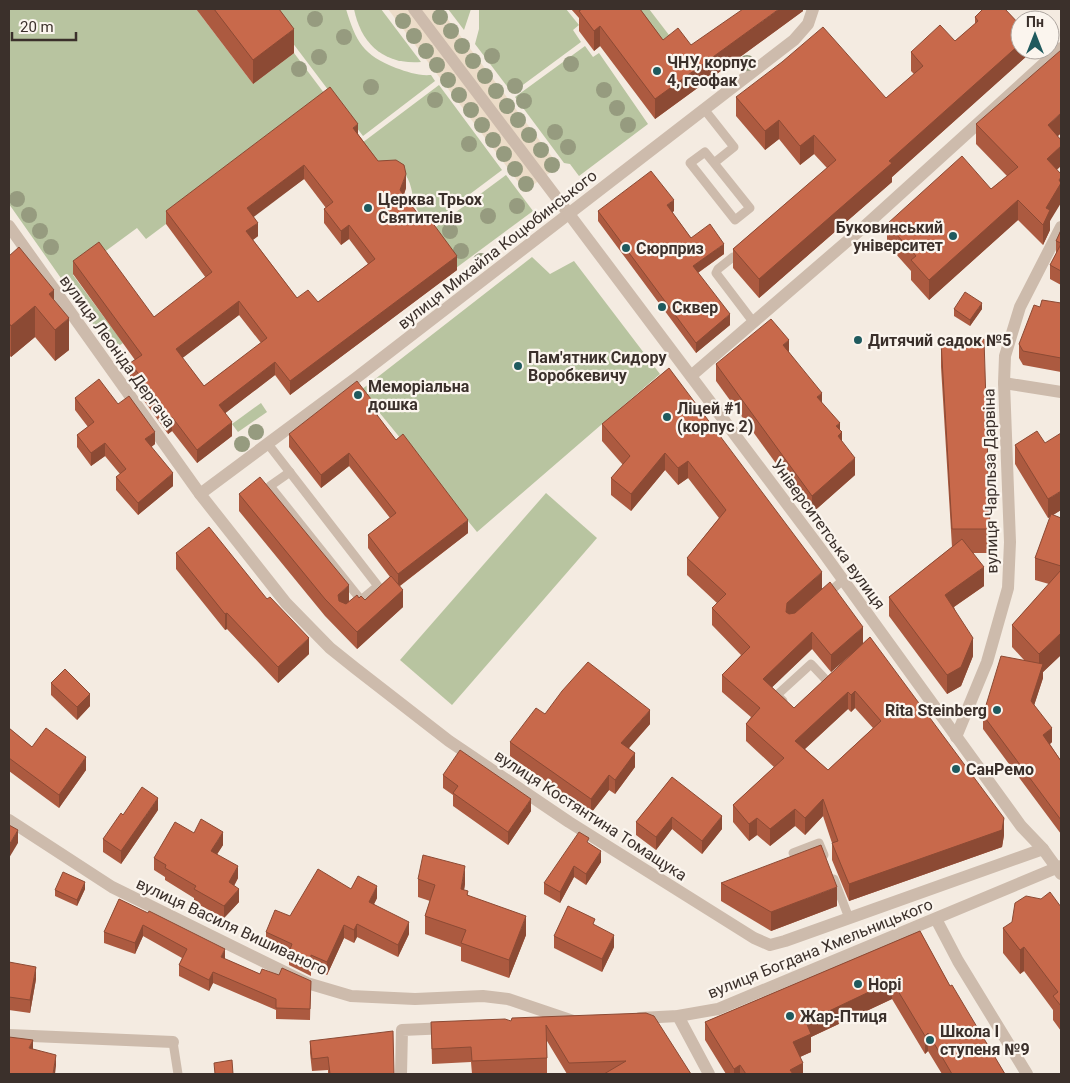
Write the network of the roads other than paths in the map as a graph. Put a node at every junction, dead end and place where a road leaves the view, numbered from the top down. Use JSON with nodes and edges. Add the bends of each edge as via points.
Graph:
{"nodes":[{"id":1,"x":414,"y":9,"type":"edge"},
{"id":2,"x":813,"y":9,"type":"edge"},
{"id":3,"x":1061,"y":48,"type":"edge"},
{"id":4,"x":704,"y":109,"type":"junction"},
{"id":5,"x":714,"y":163,"type":"junction"},
{"id":6,"x":569,"y":214,"type":"junction"},
{"id":7,"x":9,"y":226,"type":"edge"},
{"id":8,"x":1061,"y":227,"type":"edge"},
{"id":9,"x":733,"y":257,"type":"edge"},
{"id":10,"x":754,"y":323,"type":"junction"},
{"id":11,"x":691,"y":376,"type":"junction"},
{"id":12,"x":1004,"y":383,"type":"junction"},
{"id":13,"x":1061,"y":392,"type":"edge"},
{"id":14,"x":268,"y":444,"type":"junction"},
{"id":15,"x":290,"y":472,"type":"junction"},
{"id":16,"x":200,"y":494,"type":"junction"},
{"id":17,"x":843,"y":580,"type":"junction"},
{"id":18,"x":361,"y":600,"type":"junction"},
{"id":19,"x":820,"y":601,"type":"edge"},
{"id":20,"x":350,"y":610,"type":"edge"},
{"id":21,"x":828,"y":682,"type":"edge"},
{"id":22,"x":788,"y":707,"type":"edge"},
{"id":23,"x":956,"y":737,"type":"junction"},
{"id":24,"x":9,"y":820,"type":"edge"},
{"id":25,"x":1043,"y":849,"type":"junction"},
{"id":26,"x":792,"y":853,"type":"dead end"},
{"id":27,"x":1060,"y":870,"type":"edge"},
{"id":28,"x":849,"y":918,"type":"junction"},
{"id":29,"x":936,"y":919,"type":"junction"},
{"id":30,"x":678,"y":1016,"type":"junction"},
{"id":31,"x":623,"y":1019,"type":"edge"},
{"id":32,"x":530,"y":1022,"type":"edge"},
{"id":33,"x":461,"y":1027,"type":"edge"},
{"id":34,"x":9,"y":1035,"type":"edge"},
{"id":35,"x":173,"y":1042,"type":"joint"},
{"id":36,"x":178,"y":1074,"type":"edge"},
{"id":37,"x":401,"y":1074,"type":"edge"},
{"id":38,"x":709,"y":1074,"type":"edge"},
{"id":39,"x":1027,"y":1074,"type":"edge"}],
"edges":[{"from":1,"to":6,"type":"street","name":"Університетська вулиця"},
{"from":2,"to":4,"type":"street","name":"вулиця Михайла Коцюбинського","via":[[808,24],[794,40]]},
{"from":3,"to":10,"type":"street"},
{"from":4,"to":5,"type":"lane","via":[[734,147]]},
{"from":4,"to":6,"type":"street","name":"вулиця Михайла Коцюбинського"},
{"from":5,"to":5,"type":"lane","via":[[750,208],[735,220],[690,163],[705,152]]},
{"from":6,"to":11,"type":"street","name":"Університетська вулиця"},
{"from":6,"to":14,"type":"street","name":"вулиця Михайла Коцюбинського"},
{"from":7,"to":16,"type":"street","name":"вулиця Леоніда Дергача"},
{"from":8,"to":12,"type":"street","name":"вулиця Чарльза Дарвіна","via":[[1020,307],[1005,356]]},
{"from":9,"to":10,"type":"lane","via":[[716,273]]},
{"from":10,"to":11,"type":"street"},
{"from":11,"to":17,"type":"street","name":"Університетська вулиця"},
{"from":12,"to":13,"type":"street"},
{"from":12,"to":23,"type":"street","name":"вулиця Чарльза Дарвіна","via":[[1010,542],[1008,588],[987,662]]},
{"from":14,"to":15,"type":"lane"},
{"from":14,"to":16,"type":"street","name":"вулиця Михайла Коцюбинського"},
{"from":15,"to":18,"type":"lane","via":[[378,586]]},
{"from":15,"to":18,"type":"lane","via":[[270,486]]},
{"from":16,"to":28,"type":"street","name":"вулиця Костянтина Томащука","via":[[264,577],[330,648],[450,741],[569,822],[714,914],[770,944]]},
{"from":17,"to":19,"type":"lane"},
{"from":17,"to":23,"type":"street","name":"Університетська вулиця","via":[[879,637]]},
{"from":18,"to":20,"type":"lane"},
{"from":21,"to":22,"type":"lane","via":[[812,664],[777,695]]},
{"from":23,"to":25,"type":"street","name":"Університетська вулиця","via":[[1021,826]]},
{"from":24,"to":32,"type":"street","name":"вулиця Василя Вишиваного","via":[[112,887],[308,983],[351,996],[415,999],[483,996],[508,999],[582,1022]]},
{"from":25,"to":27,"type":"street","name":"Університетська вулиця"},
{"from":25,"to":28,"type":"street","name":"вулиця Костянтина Томащука"},
{"from":26,"to":28,"type":"lane","via":[[819,843]]},
{"from":27,"to":29,"type":"street","name":"вулиця Богдана Хмельницького"},
{"from":29,"to":30,"type":"street","name":"вулиця Богдана Хмельницького","via":[[718,1009]]},
{"from":29,"to":39,"type":"street"},
{"from":30,"to":31,"type":"street","name":"вулиця Богдана Хмельницького"},
{"from":30,"to":38,"type":"street"},
{"from":33,"to":37,"type":"street","via":[[402,1030]]},
{"from":34,"to":35,"type":"street"},
{"from":35,"to":36,"type":"lane"}]}
